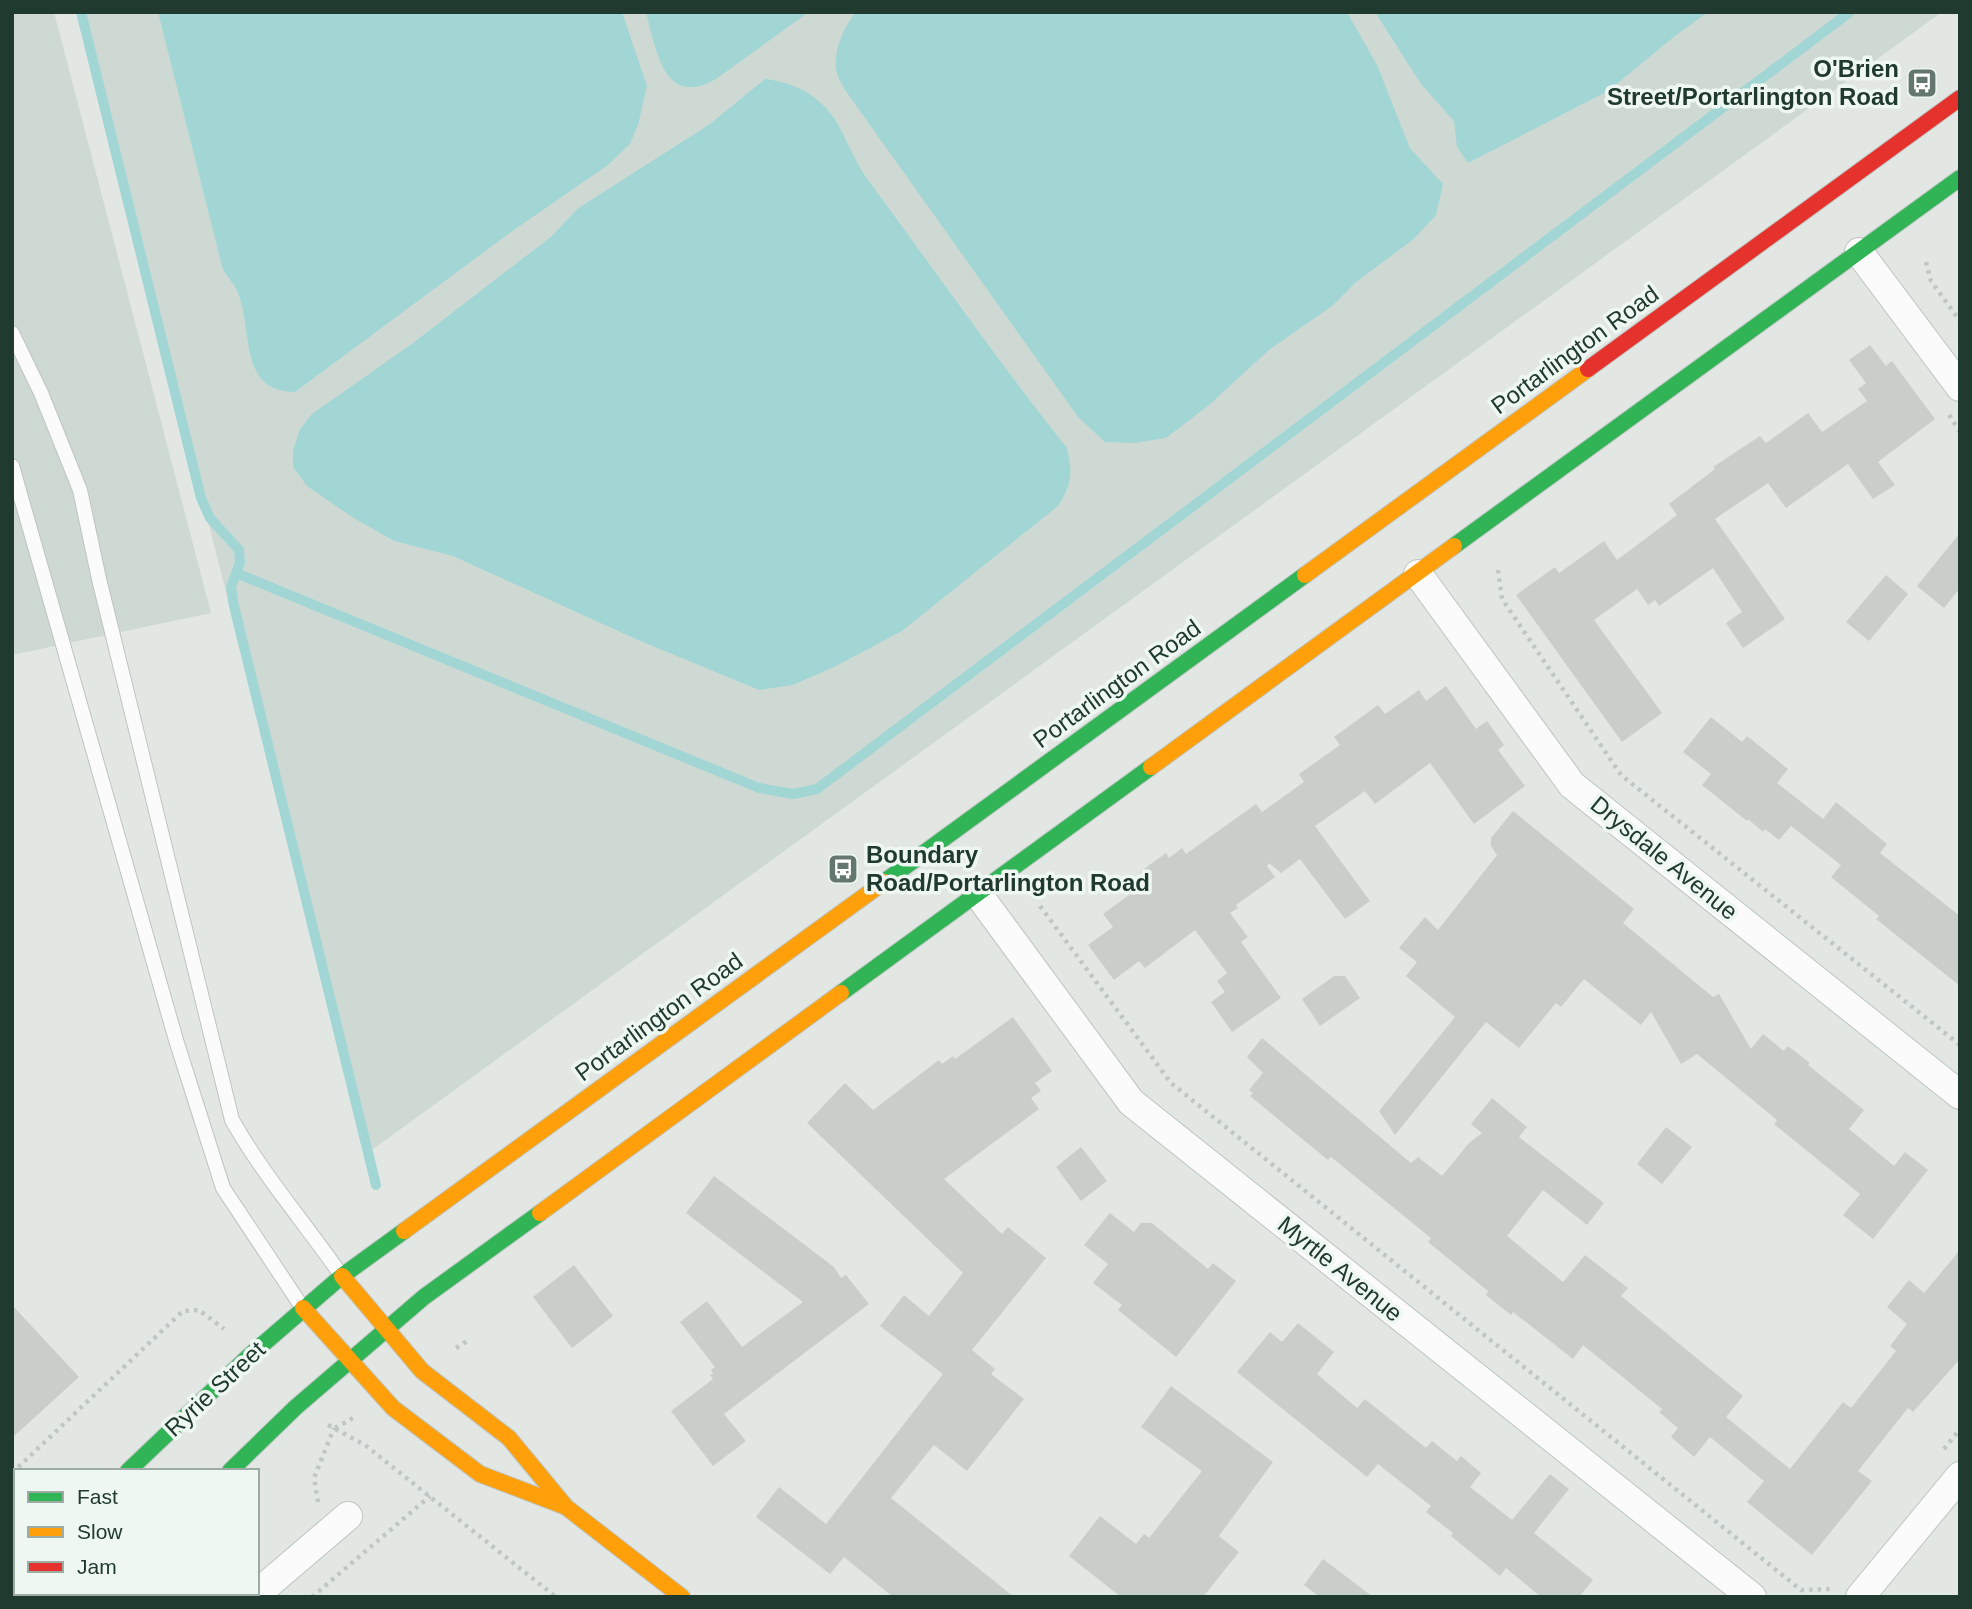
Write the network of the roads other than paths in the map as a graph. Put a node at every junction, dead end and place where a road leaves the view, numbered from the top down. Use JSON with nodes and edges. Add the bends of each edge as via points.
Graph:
{"nodes":[{"id":1,"x":1960,"y":98,"type":"edge"},
{"id":2,"x":1960,"y":178,"type":"edge"},
{"id":3,"x":1859,"y":252,"type":"junction"},
{"id":4,"x":12,"y":333,"type":"edge"},
{"id":5,"x":1960,"y":387,"type":"edge"},
{"id":6,"x":12,"y":466,"type":"edge"},
{"id":7,"x":1418,"y":574,"type":"junction"},
{"id":8,"x":978,"y":894,"type":"junction"},
{"id":9,"x":1960,"y":1095,"type":"edge"},
{"id":10,"x":342,"y":1276,"type":"junction"},
{"id":11,"x":303,"y":1308,"type":"junction"},
{"id":12,"x":388,"y":1328,"type":"junction"},
{"id":13,"x":350,"y":1360,"type":"junction"},
{"id":14,"x":130,"y":1469,"type":"edge"},
{"id":15,"x":232,"y":1469,"type":"edge"},
{"id":16,"x":1960,"y":1476,"type":"edge"},
{"id":17,"x":566,"y":1507,"type":"junction"},
{"id":18,"x":348,"y":1516,"type":"dead end"},
{"id":19,"x":259,"y":1592,"type":"edge"},
{"id":20,"x":682,"y":1597,"type":"edge"},
{"id":21,"x":1752,"y":1597,"type":"edge"},
{"id":22,"x":1860,"y":1597,"type":"edge"}],
"edges":[{"from":1,"to":10,"type":"main road","name":"Portarlington Road"},
{"from":2,"to":3,"type":"main road"},
{"from":3,"to":5,"type":"street"},
{"from":3,"to":7,"type":"main road"},
{"from":4,"to":10,"type":"lane","via":[[80,489],[232,1120],[250,1152]]},
{"from":6,"to":11,"type":"lane","via":[[223,1188]]},
{"from":7,"to":8,"type":"main road"},
{"from":7,"to":9,"type":"street","name":"Drysdale Avenue","via":[[1572,785]]},
{"from":8,"to":12,"type":"main road","via":[[424,1297]]},
{"from":8,"to":21,"type":"street","name":"Myrtle Avenue","via":[[1131,1102]]},
{"from":10,"to":11,"type":"main road","name":"Portarlington Road"},
{"from":10,"to":12,"type":"main road"},
{"from":11,"to":13,"type":"main road"},
{"from":11,"to":14,"type":"main road","name":"Ryrie Street"},
{"from":12,"to":13,"type":"main road"},
{"from":12,"to":17,"type":"main road","via":[[422,1371],[509,1438]]},
{"from":13,"to":15,"type":"main road"},
{"from":13,"to":17,"type":"main road","via":[[393,1408],[480,1474]]},
{"from":16,"to":22,"type":"street"},
{"from":17,"to":20,"type":"main road"},
{"from":18,"to":19,"type":"street"}]}
